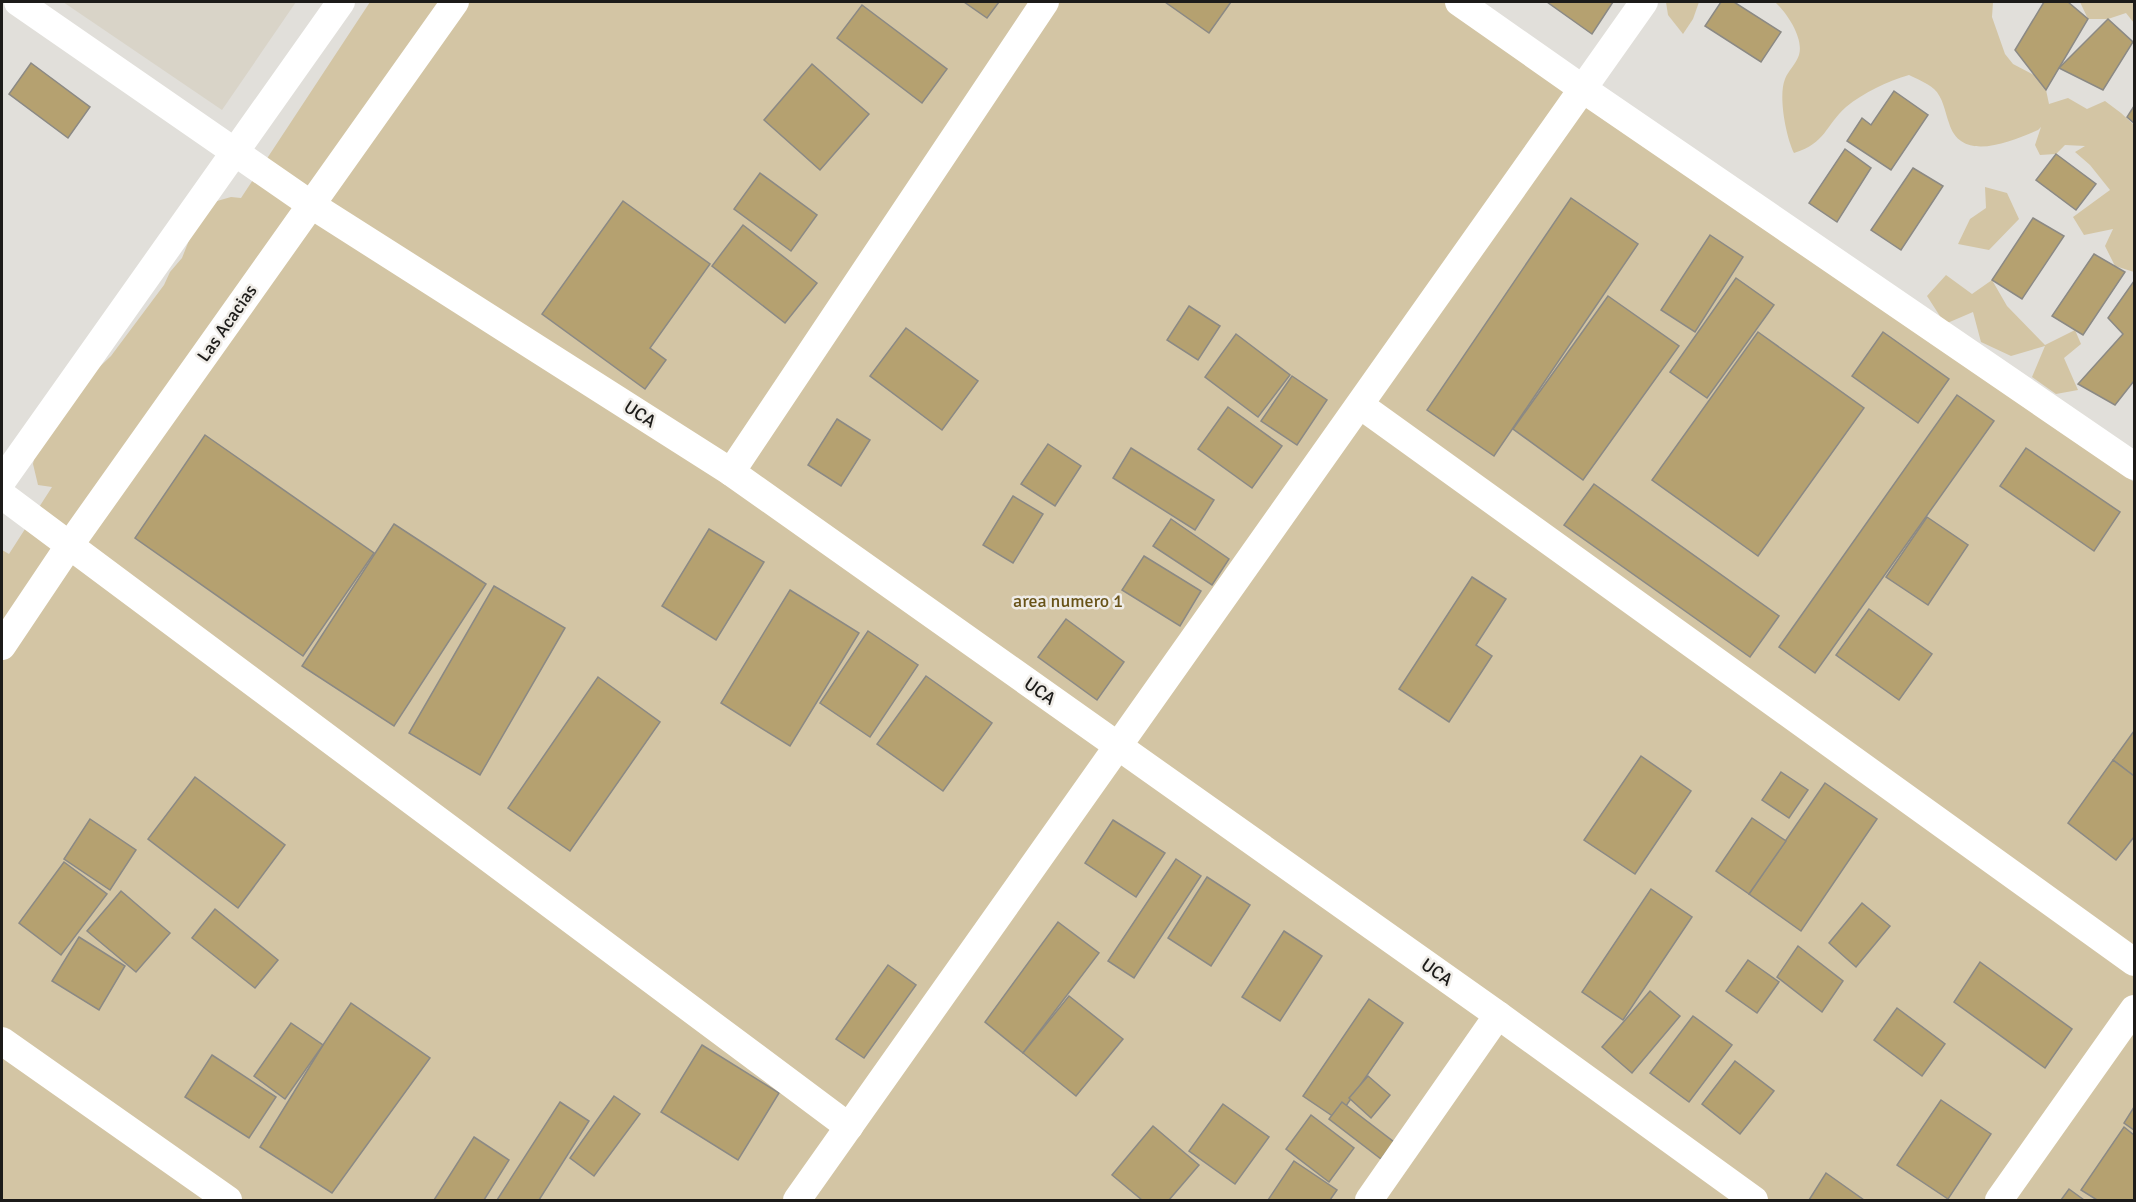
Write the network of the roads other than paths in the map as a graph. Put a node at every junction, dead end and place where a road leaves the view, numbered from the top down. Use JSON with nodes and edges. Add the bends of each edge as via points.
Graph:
{"nodes":[{"id":1,"x":18,"y":2,"type":"edge"},
{"id":2,"x":341,"y":2,"type":"edge"},
{"id":3,"x":455,"y":2,"type":"edge"},
{"id":4,"x":1045,"y":2,"type":"edge"},
{"id":5,"x":1459,"y":2,"type":"edge"},
{"id":6,"x":1644,"y":2,"type":"edge"},
{"id":7,"x":1583,"y":89,"type":"junction"},
{"id":8,"x":235,"y":152,"type":"junction"},
{"id":9,"x":310,"y":204,"type":"junction"},
{"id":10,"x":1360,"y":405,"type":"junction"},
{"id":11,"x":2134,"y":466,"type":"edge"},
{"id":12,"x":731,"y":472,"type":"junction"},
{"id":13,"x":2,"y":481,"type":"edge"},
{"id":14,"x":2,"y":495,"type":"edge"},
{"id":15,"x":69,"y":546,"type":"junction"},
{"id":16,"x":2,"y":646,"type":"edge"},
{"id":17,"x":1118,"y":746,"type":"junction"},
{"id":18,"x":2134,"y":962,"type":"edge"},
{"id":19,"x":2134,"y":1009,"type":"edge"},
{"id":20,"x":1498,"y":1015,"type":"junction"},
{"id":21,"x":2,"y":1041,"type":"edge"},
{"id":22,"x":849,"y":1127,"type":"junction"},
{"id":23,"x":228,"y":1200,"type":"edge"},
{"id":24,"x":797,"y":1200,"type":"edge"},
{"id":25,"x":1369,"y":1200,"type":"edge"},
{"id":26,"x":1754,"y":1200,"type":"edge"},
{"id":27,"x":2000,"y":1200,"type":"edge"}],
"edges":[{"from":1,"to":8,"type":"street","name":"UCA"},
{"from":2,"to":8,"type":"street"},
{"from":3,"to":9,"type":"street","name":"Las Acacias"},
{"from":4,"to":12,"type":"street"},
{"from":5,"to":7,"type":"street"},
{"from":6,"to":7,"type":"street"},
{"from":7,"to":10,"type":"street"},
{"from":7,"to":11,"type":"street"},
{"from":8,"to":9,"type":"street","name":"UCA"},
{"from":8,"to":13,"type":"street"},
{"from":9,"to":12,"type":"street","name":"UCA"},
{"from":9,"to":15,"type":"street","name":"Las Acacias"},
{"from":10,"to":17,"type":"street"},
{"from":10,"to":18,"type":"street"},
{"from":12,"to":17,"type":"street","name":"UCA"},
{"from":14,"to":15,"type":"street"},
{"from":15,"to":16,"type":"street","name":"Las Acacias"},
{"from":15,"to":22,"type":"street"},
{"from":17,"to":20,"type":"street","name":"UCA"},
{"from":17,"to":22,"type":"street"},
{"from":19,"to":27,"type":"street"},
{"from":20,"to":25,"type":"street"},
{"from":20,"to":26,"type":"street","name":"UCA"},
{"from":21,"to":23,"type":"street"},
{"from":22,"to":24,"type":"street"}]}
